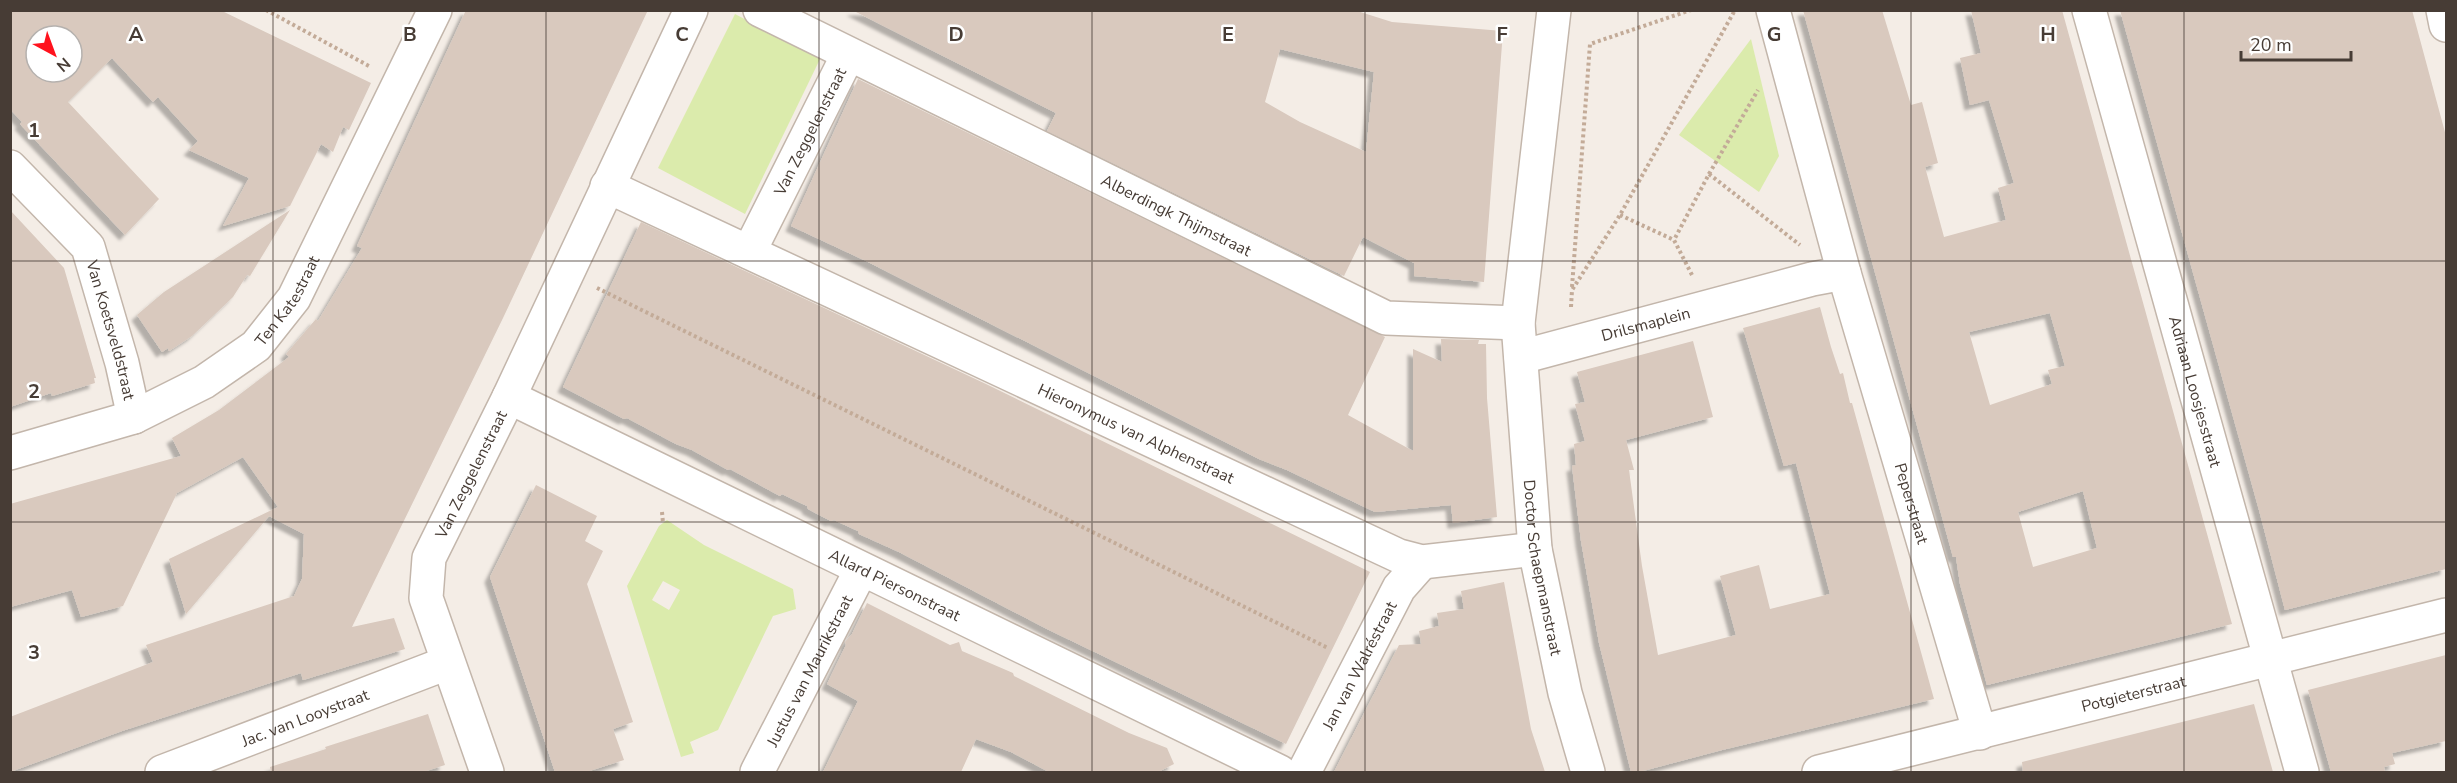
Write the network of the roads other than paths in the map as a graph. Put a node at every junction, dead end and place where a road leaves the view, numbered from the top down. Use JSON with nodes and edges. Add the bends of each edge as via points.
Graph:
{"nodes":[{"id":1,"x":435,"y":10,"type":"edge"},
{"id":2,"x":691,"y":10,"type":"edge"},
{"id":3,"x":760,"y":10,"type":"edge"},
{"id":4,"x":1554,"y":10,"type":"edge"},
{"id":5,"x":1773,"y":10,"type":"edge"},
{"id":6,"x":2089,"y":10,"type":"edge"},
{"id":7,"x":2443,"y":10,"type":"edge"},
{"id":8,"x":2446,"y":25,"type":"edge"},
{"id":9,"x":848,"y":55,"type":"junction"},
{"id":10,"x":10,"y":167,"type":"edge"},
{"id":11,"x":607,"y":186,"type":"junction"},
{"id":12,"x":749,"y":252,"type":"junction"},
{"id":13,"x":1844,"y":273,"type":"junction"},
{"id":14,"x":1518,"y":323,"type":"junction"},
{"id":15,"x":1521,"y":357,"type":"junction"},
{"id":16,"x":509,"y":397,"type":"junction"},
{"id":17,"x":134,"y":417,"type":"junction"},
{"id":18,"x":10,"y":453,"type":"edge"},
{"id":19,"x":1535,"y":549,"type":"junction"},
{"id":20,"x":1422,"y":562,"type":"junction"},
{"id":21,"x":861,"y":570,"type":"junction"},
{"id":22,"x":2446,"y":615,"type":"edge"},
{"id":23,"x":2271,"y":659,"type":"junction"},
{"id":24,"x":447,"y":663,"type":"junction"},
{"id":25,"x":1980,"y":733,"type":"junction"},
{"id":26,"x":162,"y":772,"type":"edge"},
{"id":27,"x":487,"y":772,"type":"edge"},
{"id":28,"x":757,"y":772,"type":"edge"},
{"id":29,"x":1280,"y":772,"type":"edge"},
{"id":30,"x":1304,"y":772,"type":"edge"},
{"id":31,"x":1588,"y":772,"type":"edge"},
{"id":32,"x":1819,"y":772,"type":"edge"},
{"id":33,"x":2302,"y":772,"type":"edge"}],
"edges":[{"from":1,"to":17,"type":"street","name":"Ten Katestraat","via":[[294,298],[256,346],[204,382]]},
{"from":2,"to":11,"type":"street","name":"Van Zeggelenstraat"},
{"from":3,"to":9,"type":"street","name":"Van Zeggelenstraat"},
{"from":4,"to":14,"type":"street"},
{"from":5,"to":13,"type":"street"},
{"from":6,"to":23,"type":"street","name":"Adriaan Loosjesstraat"},
{"from":7,"to":8,"type":"street"},
{"from":9,"to":12,"type":"street","name":"Van Zeggelenstraat"},
{"from":9,"to":14,"type":"street","name":"Alberdingk Thijmstraat","via":[[1386,318]]},
{"from":10,"to":17,"type":"street","name":"Van Koetsveldstraat","via":[[88,247]]},
{"from":11,"to":12,"type":"street"},
{"from":11,"to":16,"type":"street","name":"Van Zeggelenstraat"},
{"from":12,"to":20,"type":"street","name":"Hieronymus van Alphenstraat","via":[[1399,556]]},
{"from":13,"to":15,"type":"street","name":"Drilsmaplein"},
{"from":13,"to":25,"type":"street","name":"Peperstraat"},
{"from":14,"to":15,"type":"street"},
{"from":15,"to":19,"type":"street","name":"Doctor Schaepmanstraat"},
{"from":16,"to":21,"type":"street","name":"Allard Piersonstraat"},
{"from":16,"to":24,"type":"street","name":"Van Zeggelenstraat","via":[[429,558],[426,598]]},
{"from":17,"to":18,"type":"street","name":"Ten Katestraat"},
{"from":19,"to":20,"type":"street","name":"Hieronymus van Alphenstraat"},
{"from":19,"to":31,"type":"street","name":"Doctor Schaepmanstraat","via":[[1565,693]]},
{"from":20,"to":30,"type":"street","name":"Jan van Walréstraat","via":[[1399,588]]},
{"from":21,"to":28,"type":"street","name":"Justus van Maurikstraat"},
{"from":21,"to":29,"type":"street","name":"Allard Piersonstraat"},
{"from":22,"to":23,"type":"street","name":"Potgieterstraat"},
{"from":23,"to":25,"type":"street","name":"Potgieterstraat"},
{"from":23,"to":33,"type":"street","name":"Adriaan Loosjesstraat"},
{"from":24,"to":26,"type":"street","name":"Jac. van Looystraat"},
{"from":24,"to":27,"type":"street","name":"Van Zeggelenstraat"},
{"from":25,"to":32,"type":"street","name":"Potgieterstraat"}]}
